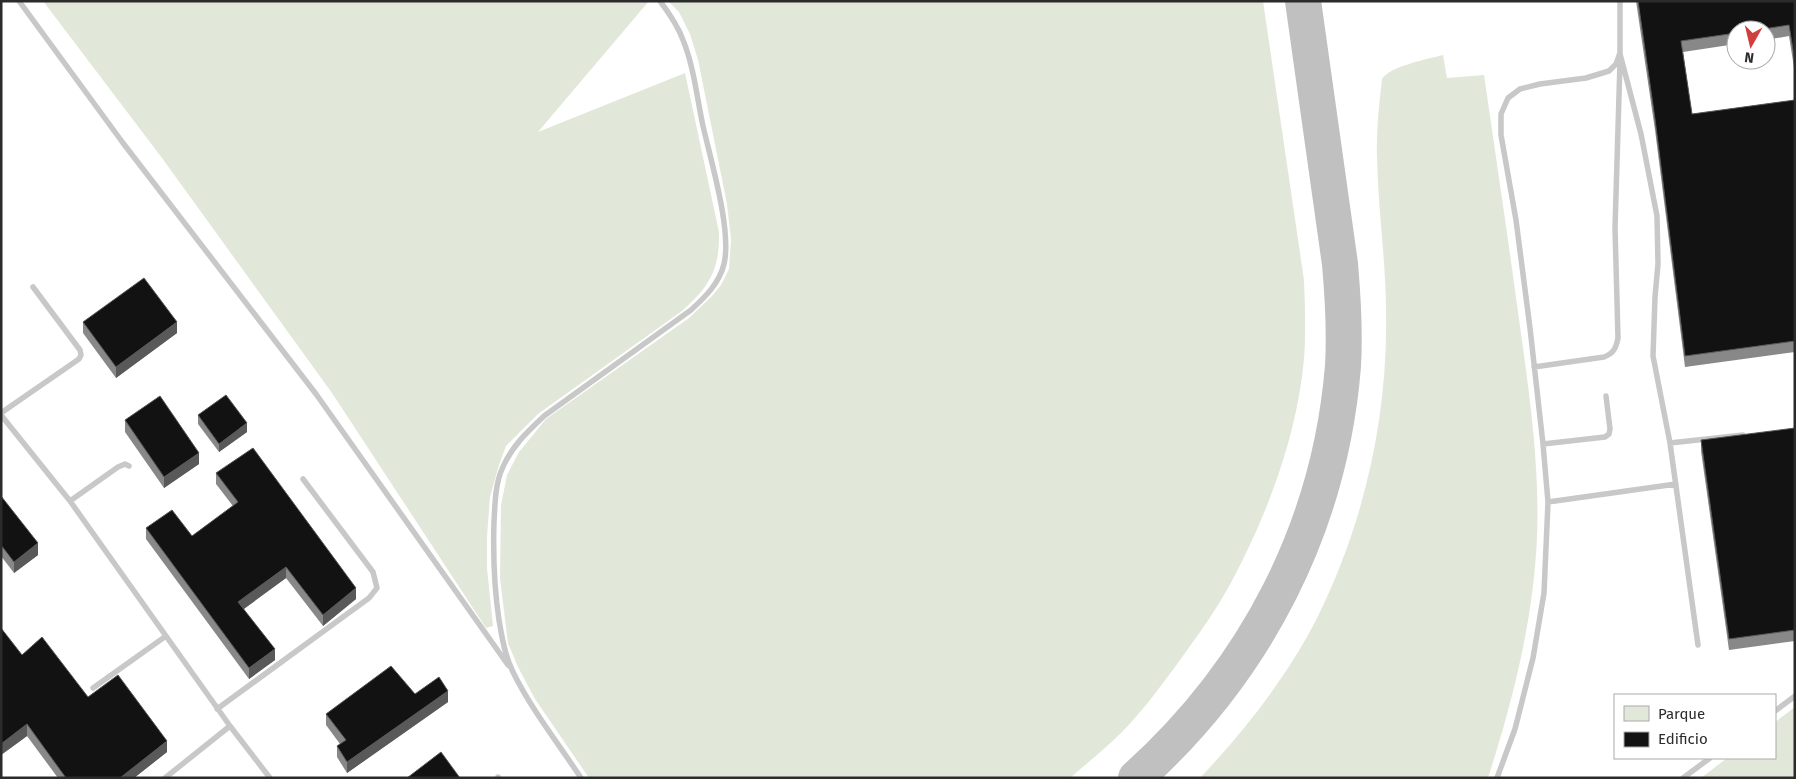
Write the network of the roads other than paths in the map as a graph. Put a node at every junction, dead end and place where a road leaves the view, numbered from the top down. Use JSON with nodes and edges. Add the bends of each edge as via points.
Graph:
{"nodes":[{"id":1,"x":19,"y":1,"type":"edge"},
{"id":2,"x":660,"y":1,"type":"edge"},
{"id":3,"x":1620,"y":1,"type":"edge"},
{"id":4,"x":1620,"y":53,"type":"junction"},
{"id":5,"x":33,"y":287,"type":"dead end"},
{"id":6,"x":1534,"y":367,"type":"junction"},
{"id":7,"x":1606,"y":396,"type":"dead end"},
{"id":8,"x":1,"y":414,"type":"edge"},
{"id":9,"x":1747,"y":434,"type":"edge"},
{"id":10,"x":1670,"y":443,"type":"junction"},
{"id":11,"x":1543,"y":444,"type":"junction"},
{"id":12,"x":130,"y":466,"type":"dead end"},
{"id":13,"x":303,"y":479,"type":"dead end"},
{"id":14,"x":1676,"y":484,"type":"junction"},
{"id":15,"x":70,"y":502,"type":"junction"},
{"id":16,"x":1548,"y":502,"type":"junction"},
{"id":17,"x":166,"y":636,"type":"junction"},
{"id":18,"x":1698,"y":645,"type":"dead end"},
{"id":19,"x":512,"y":670,"type":"junction"},
{"id":20,"x":93,"y":688,"type":"dead end"},
{"id":21,"x":1795,"y":696,"type":"edge"},
{"id":22,"x":218,"y":709,"type":"junction"},
{"id":23,"x":1776,"y":710,"type":"edge"},
{"id":24,"x":230,"y":726,"type":"junction"},
{"id":25,"x":1709,"y":759,"type":"edge"},
{"id":26,"x":165,"y":778,"type":"edge"},
{"id":27,"x":270,"y":778,"type":"edge"},
{"id":28,"x":581,"y":778,"type":"edge"},
{"id":29,"x":1497,"y":778,"type":"edge"},
{"id":30,"x":1683,"y":778,"type":"edge"}],
"edges":[{"from":1,"to":19,"type":"lane","via":[[316,394]]},
{"from":2,"to":19,"type":"lane","via":[[683,40],[692,70],[723,219],[724,265],[711,290],[691,310],[544,416],[511,449],[501,470],[496,492],[493,559],[501,628]]},
{"from":3,"to":4,"type":"lane"},
{"from":4,"to":6,"type":"lane","via":[[1615,228],[1616,347],[1612,354],[1604,357]]},
{"from":4,"to":6,"type":"lane","via":[[1609,71],[1520,89],[1508,98],[1501,114],[1501,135],[1516,220]]},
{"from":4,"to":10,"type":"lane","via":[[1641,134],[1656,216],[1658,264],[1653,356]]},
{"from":5,"to":8,"type":"lane","via":[[81,355]]},
{"from":6,"to":11,"type":"lane"},
{"from":7,"to":11,"type":"lane","via":[[1609,434]]},
{"from":8,"to":15,"type":"lane"},
{"from":9,"to":10,"type":"lane"},
{"from":10,"to":14,"type":"lane"},
{"from":11,"to":16,"type":"lane"},
{"from":12,"to":15,"type":"lane","via":[[118,467]]},
{"from":13,"to":22,"type":"lane","via":[[373,572],[377,588],[369,598]]},
{"from":14,"to":16,"type":"lane"},
{"from":14,"to":18,"type":"lane"},
{"from":15,"to":17,"type":"lane"},
{"from":16,"to":29,"type":"lane","via":[[1544,593],[1532,658],[1515,729]]},
{"from":17,"to":20,"type":"lane"},
{"from":17,"to":22,"type":"lane"},
{"from":19,"to":28,"type":"lane"},
{"from":21,"to":23,"type":"lane"},
{"from":22,"to":24,"type":"lane"},
{"from":24,"to":26,"type":"lane"},
{"from":24,"to":27,"type":"lane"},
{"from":25,"to":30,"type":"lane"}]}
